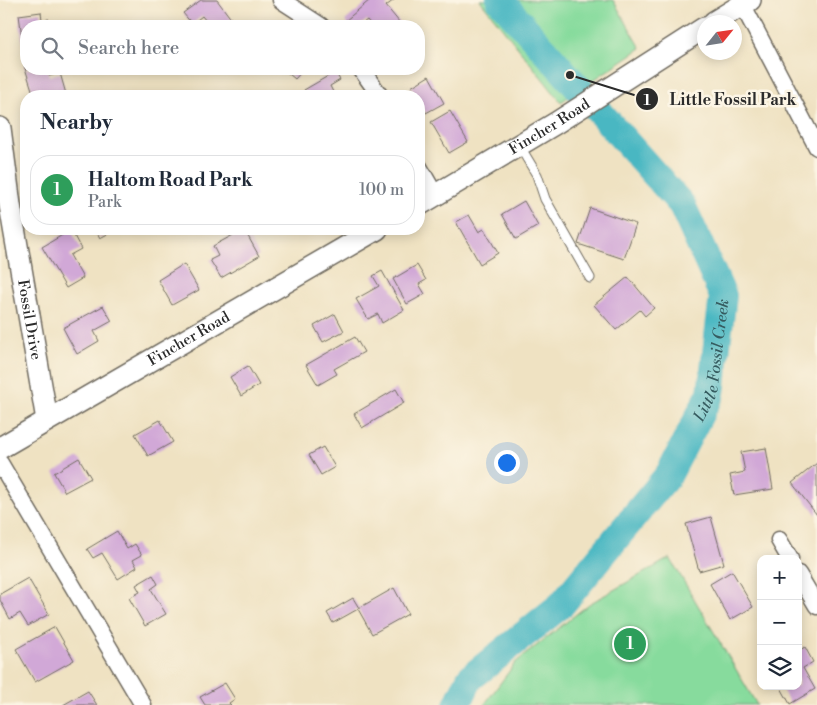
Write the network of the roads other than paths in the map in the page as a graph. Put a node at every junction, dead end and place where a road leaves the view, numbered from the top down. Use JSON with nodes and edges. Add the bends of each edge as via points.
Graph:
{"nodes":[{"id":1,"x":280,"y":0,"type":"edge"},
{"id":2,"x":744,"y":1,"type":"edge"},
{"id":3,"x":724,"y":15,"type":"edge"},
{"id":4,"x":312,"y":20,"type":"edge"},
{"id":5,"x":697,"y":32,"type":"edge"},
{"id":6,"x":364,"y":75,"type":"edge"},
{"id":7,"x":376,"y":90,"type":"edge"},
{"id":8,"x":0,"y":128,"type":"edge"},
{"id":9,"x":519,"y":145,"type":"junction"},
{"id":10,"x":817,"y":147,"type":"edge"},
{"id":11,"x":427,"y":200,"type":"edge"},
{"id":12,"x":367,"y":235,"type":"edge"},
{"id":13,"x":590,"y":278,"type":"dead end"},
{"id":14,"x":47,"y":420,"type":"junction"},
{"id":15,"x":0,"y":448,"type":"edge"},
{"id":16,"x":0,"y":463,"type":"edge"},
{"id":17,"x":779,"y":540,"type":"dead end"},
{"id":18,"x":788,"y":555,"type":"edge"},
{"id":19,"x":802,"y":581,"type":"edge"},
{"id":20,"x":817,"y":606,"type":"edge"},
{"id":21,"x":142,"y":705,"type":"edge"}],
"edges":[{"from":1,"to":4,"type":"street"},
{"from":2,"to":3,"type":"street"},
{"from":2,"to":10,"type":"street"},
{"from":5,"to":9,"type":"street","name":"Fincher Road"},
{"from":6,"to":7,"type":"street"},
{"from":8,"to":14,"type":"street","name":"Fossil Drive"},
{"from":9,"to":11,"type":"street","name":"Fincher Road"},
{"from":9,"to":13,"type":"lane"},
{"from":12,"to":14,"type":"street","name":"Fincher Road"},
{"from":14,"to":15,"type":"street","name":"Fincher Road"},
{"from":16,"to":21,"type":"street"},
{"from":17,"to":18,"type":"street"},
{"from":19,"to":20,"type":"street"}]}
